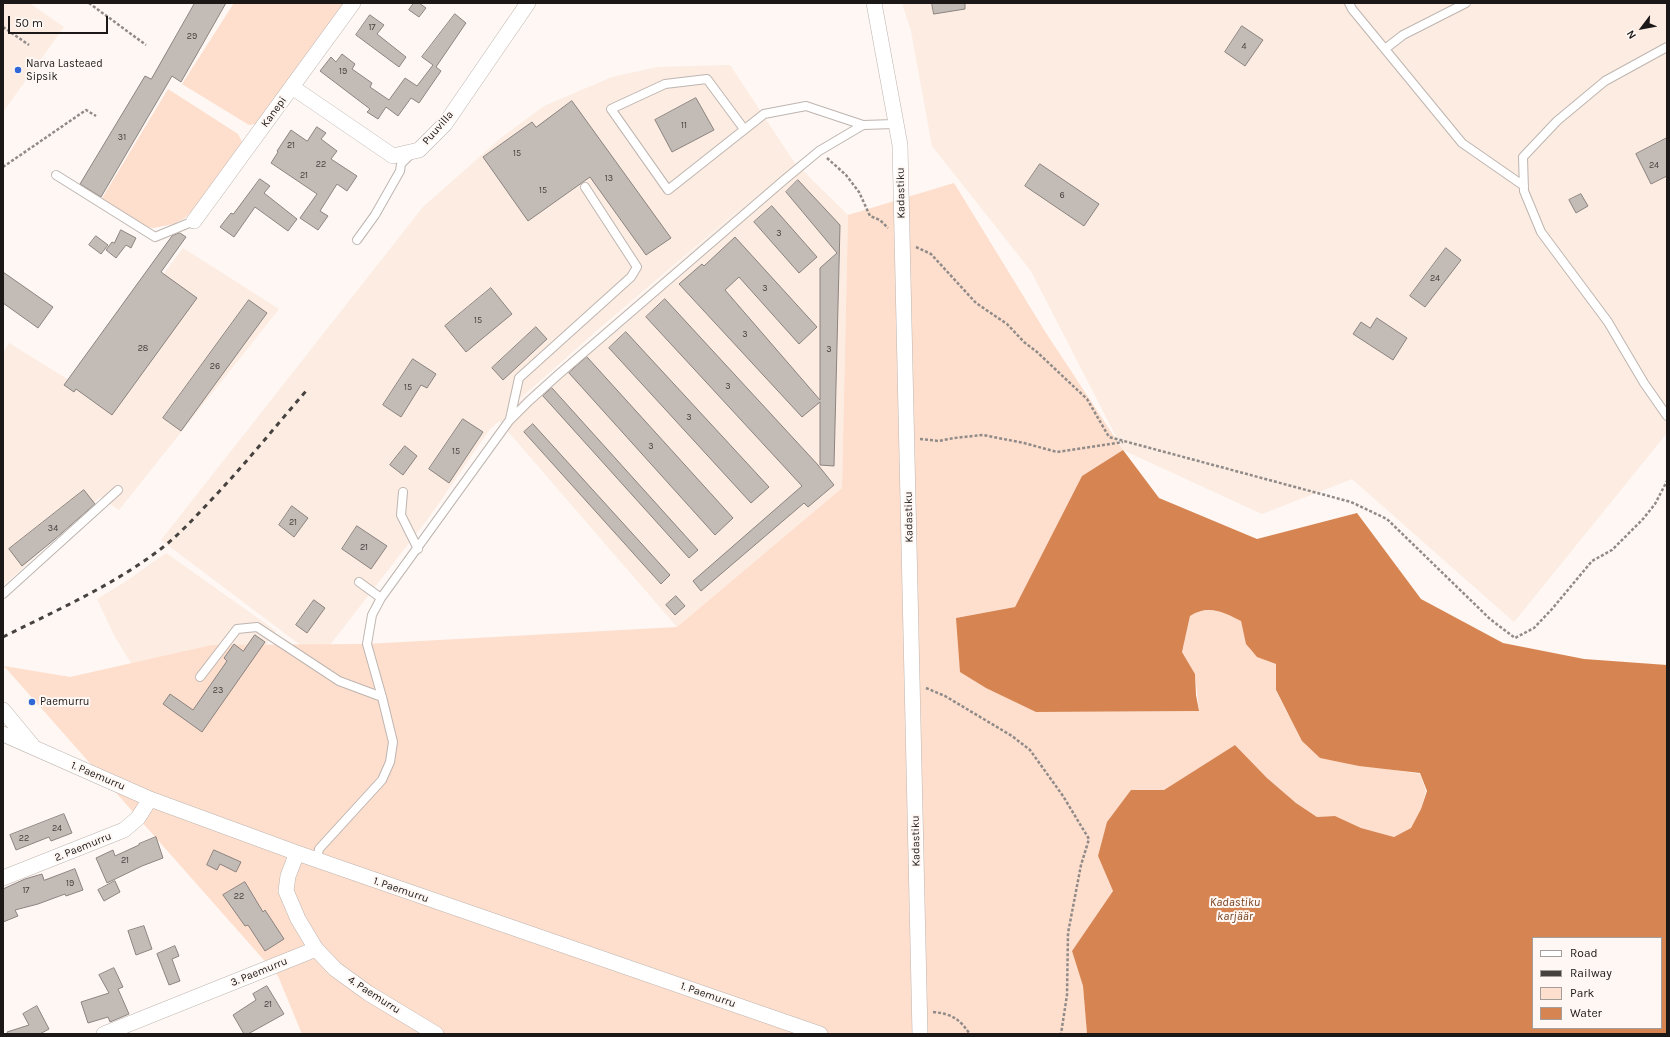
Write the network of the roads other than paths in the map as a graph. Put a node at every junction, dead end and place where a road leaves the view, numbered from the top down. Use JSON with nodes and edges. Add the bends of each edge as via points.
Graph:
{"nodes":[{"id":1,"x":353,"y":3,"type":"edge"},
{"id":2,"x":528,"y":3,"type":"edge"},
{"id":3,"x":874,"y":3,"type":"edge"},
{"id":4,"x":1349,"y":3,"type":"edge"},
{"id":5,"x":1466,"y":3,"type":"edge"},
{"id":6,"x":1667,"y":47,"type":"edge"},
{"id":7,"x":1385,"y":49,"type":"junction"},
{"id":8,"x":292,"y":87,"type":"junction"},
{"id":9,"x":895,"y":124,"type":"junction"},
{"id":10,"x":863,"y":125,"type":"junction"},
{"id":11,"x":744,"y":129,"type":"junction"},
{"id":12,"x":415,"y":151,"type":"junction"},
{"id":13,"x":56,"y":175,"type":"dead end"},
{"id":14,"x":1524,"y":186,"type":"junction"},
{"id":15,"x":585,"y":187,"type":"dead end"},
{"id":16,"x":194,"y":221,"type":"joint"},
{"id":17,"x":357,"y":240,"type":"dead end"},
{"id":18,"x":1667,"y":416,"type":"edge"},
{"id":19,"x":509,"y":421,"type":"junction"},
{"id":20,"x":118,"y":490,"type":"dead end"},
{"id":21,"x":403,"y":492,"type":"dead end"},
{"id":22,"x":418,"y":548,"type":"junction"},
{"id":23,"x":359,"y":582,"type":"dead end"},
{"id":24,"x":3,"y":594,"type":"edge"},
{"id":25,"x":381,"y":598,"type":"junction"},
{"id":26,"x":200,"y":677,"type":"dead end"},
{"id":27,"x":382,"y":698,"type":"junction"},
{"id":28,"x":3,"y":710,"type":"edge"},
{"id":29,"x":3,"y":734,"type":"edge"},
{"id":30,"x":36,"y":749,"type":"junction"},
{"id":31,"x":150,"y":798,"type":"junction"},
{"id":32,"x":296,"y":853,"type":"junction"},
{"id":33,"x":317,"y":860,"type":"junction"},
{"id":34,"x":3,"y":878,"type":"edge"},
{"id":35,"x":316,"y":949,"type":"junction"},
{"id":36,"x":920,"y":1010,"type":"junction"},
{"id":37,"x":817,"y":1033,"type":"edge"},
{"id":38,"x":104,"y":1034,"type":"edge"},
{"id":39,"x":436,"y":1034,"type":"edge"},
{"id":40,"x":907,"y":1034,"type":"edge"},
{"id":41,"x":920,"y":1034,"type":"edge"}],
"edges":[{"from":1,"to":8,"type":"street","name":"Kanepi"},
{"from":2,"to":12,"type":"street","name":"Puuvilla","via":[[445,124]]},
{"from":3,"to":9,"type":"street","name":"Kadastiku"},
{"from":4,"to":7,"type":"lane"},
{"from":5,"to":7,"type":"lane","via":[[1403,35]]},
{"from":6,"to":14,"type":"lane","via":[[1605,81],[1557,121],[1523,157]]},
{"from":7,"to":14,"type":"lane","via":[[1462,143]]},
{"from":8,"to":12,"type":"street","name":"Puuvilla","via":[[393,156]]},
{"from":8,"to":16,"type":"street","name":"Kanepi"},
{"from":9,"to":10,"type":"lane"},
{"from":9,"to":36,"type":"street","name":"Kadastiku","via":[[900,145]]},
{"from":10,"to":11,"type":"lane","via":[[806,106],[764,114]]},
{"from":10,"to":19,"type":"lane","via":[[819,151],[784,180],[528,401]]},
{"from":11,"to":11,"type":"lane","via":[[707,79],[665,84],[611,109],[668,190]]},
{"from":12,"to":17,"type":"lane","via":[[401,164],[400,172]]},
{"from":13,"to":16,"type":"lane","via":[[155,237]]},
{"from":14,"to":18,"type":"lane","via":[[1541,232],[1608,322]]},
{"from":15,"to":19,"type":"lane","via":[[637,266],[631,278],[519,378]]},
{"from":19,"to":22,"type":"lane"},
{"from":20,"to":24,"type":"lane"},
{"from":21,"to":22,"type":"lane","via":[[401,515]]},
{"from":22,"to":25,"type":"lane"},
{"from":23,"to":25,"type":"lane"},
{"from":25,"to":27,"type":"lane","via":[[372,615],[367,644]]},
{"from":26,"to":27,"type":"lane","via":[[237,629],[257,628],[339,681]]},
{"from":27,"to":33,"type":"lane","via":[[393,742],[390,762],[382,780],[319,849]]},
{"from":28,"to":30,"type":"street","name":"1. Paemurru"},
{"from":29,"to":30,"type":"street"},
{"from":30,"to":31,"type":"street","name":"1. Paemurru"},
{"from":31,"to":32,"type":"street","name":"1. Paemurru"},
{"from":31,"to":34,"type":"street","name":"2. Paemurru","via":[[138,818],[124,830]]},
{"from":32,"to":33,"type":"street","name":"1. Paemurru"},
{"from":32,"to":35,"type":"street","via":[[286,891],[298,919]]},
{"from":33,"to":37,"type":"street","name":"1. Paemurru"},
{"from":35,"to":38,"type":"street","name":"3. Paemurru"},
{"from":35,"to":39,"type":"street","name":"4. Paemurru","via":[[335,968],[368,993]]},
{"from":36,"to":40,"type":"street"},
{"from":36,"to":41,"type":"street","name":"Kadastiku"}]}
